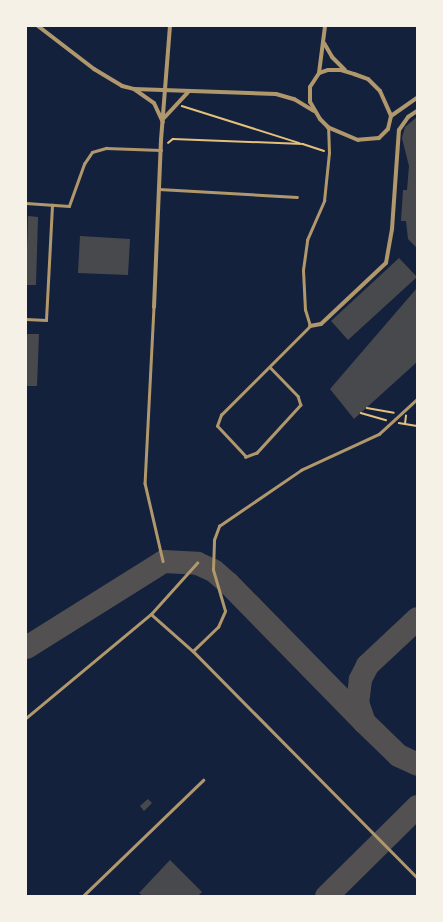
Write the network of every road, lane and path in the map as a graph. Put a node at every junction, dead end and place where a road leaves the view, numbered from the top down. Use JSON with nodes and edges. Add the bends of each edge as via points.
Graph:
{"nodes":[{"id":1,"x":38,"y":26,"type":"edge"},
{"id":2,"x":170,"y":26,"type":"edge"},
{"id":3,"x":325,"y":26,"type":"edge"},
{"id":4,"x":324,"y":42,"type":"junction"},
{"id":5,"x":345,"y":70,"type":"junction"},
{"id":6,"x":319,"y":73,"type":"junction"},
{"id":7,"x":134,"y":89,"type":"junction"},
{"id":8,"x":166,"y":90,"type":"junction"},
{"id":9,"x":188,"y":92,"type":"junction"},
{"id":10,"x":417,"y":98,"type":"edge"},
{"id":11,"x":175,"y":103,"type":"junction"},
{"id":12,"x":314,"y":111,"type":"junction"},
{"id":13,"x":417,"y":111,"type":"edge"},
{"id":14,"x":391,"y":116,"type":"junction"},
{"id":15,"x":163,"y":120,"type":"junction"},
{"id":16,"x":328,"y":128,"type":"junction"},
{"id":17,"x":303,"y":144,"type":"junction"},
{"id":18,"x":161,"y":150,"type":"junction"},
{"id":19,"x":329,"y":153,"type":"junction"},
{"id":20,"x":159,"y":189,"type":"junction"},
{"id":21,"x":297,"y":197,"type":"dead end"},
{"id":22,"x":26,"y":203,"type":"edge"},
{"id":23,"x":52,"y":205,"type":"junction"},
{"id":24,"x":154,"y":307,"type":"joint"},
{"id":25,"x":26,"y":320,"type":"edge"},
{"id":26,"x":310,"y":326,"type":"junction"},
{"id":27,"x":270,"y":367,"type":"junction"},
{"id":28,"x":417,"y":399,"type":"edge"},
{"id":29,"x":367,"y":408,"type":"dead end"},
{"id":30,"x":405,"y":424,"type":"dead end"},
{"id":31,"x":163,"y":561,"type":"dead end"},
{"id":32,"x":197,"y":563,"type":"dead end"},
{"id":33,"x":151,"y":614,"type":"junction"},
{"id":34,"x":193,"y":652,"type":"junction"},
{"id":35,"x":26,"y":718,"type":"edge"},
{"id":36,"x":203,"y":780,"type":"dead end"},
{"id":37,"x":417,"y":877,"type":"edge"},
{"id":38,"x":83,"y":896,"type":"edge"}],
"edges":[{"from":1,"to":7,"type":"street","via":[[100,73],[117,84]]},
{"from":2,"to":8,"type":"street"},
{"from":3,"to":4,"type":"street"},
{"from":4,"to":5,"type":"street","via":[[332,57]]},
{"from":4,"to":6,"type":"street"},
{"from":5,"to":6,"type":"street"},
{"from":5,"to":14,"type":"street","via":[[368,80],[377,88],[384,97]]},
{"from":6,"to":12,"type":"street","via":[[310,87],[309,97]]},
{"from":7,"to":8,"type":"street"},
{"from":7,"to":15,"type":"street","via":[[154,102]]},
{"from":8,"to":9,"type":"street"},
{"from":8,"to":15,"type":"street"},
{"from":9,"to":11,"type":"street"},
{"from":9,"to":12,"type":"street","via":[[276,94],[294,99]]},
{"from":10,"to":14,"type":"street"},
{"from":11,"to":15,"type":"street"},
{"from":11,"to":17,"type":"path"},
{"from":12,"to":16,"type":"street"},
{"from":13,"to":26,"type":"street","via":[[408,117],[399,130],[392,229],[386,263],[321,324]]},
{"from":14,"to":16,"type":"street","via":[[388,129],[373,140],[358,140]]},
{"from":15,"to":18,"type":"street"},
{"from":16,"to":19,"type":"lane"},
{"from":17,"to":18,"type":"path","via":[[173,140]]},
{"from":17,"to":19,"type":"path"},
{"from":18,"to":20,"type":"street"},
{"from":18,"to":23,"type":"lane","via":[[106,148],[92,152],[84,164],[70,206]]},
{"from":19,"to":26,"type":"lane","via":[[324,201],[307,240],[303,270],[305,310]]},
{"from":20,"to":21,"type":"lane"},
{"from":20,"to":24,"type":"street"},
{"from":22,"to":23,"type":"lane"},
{"from":23,"to":25,"type":"lane","via":[[46,320]]},
{"from":24,"to":31,"type":"lane","via":[[145,483]]},
{"from":26,"to":27,"type":"lane"},
{"from":27,"to":27,"type":"lane","via":[[221,415],[217,426],[246,457],[257,452],[301,405],[298,396]]},
{"from":28,"to":34,"type":"lane","via":[[379,434],[301,470],[219,526],[214,540],[213,570],[225,611],[218,627]]},
{"from":29,"to":30,"type":"path","via":[[406,416]]},
{"from":32,"to":33,"type":"lane"},
{"from":33,"to":34,"type":"lane"},
{"from":33,"to":35,"type":"lane"},
{"from":34,"to":37,"type":"lane"},
{"from":36,"to":38,"type":"lane"}]}
